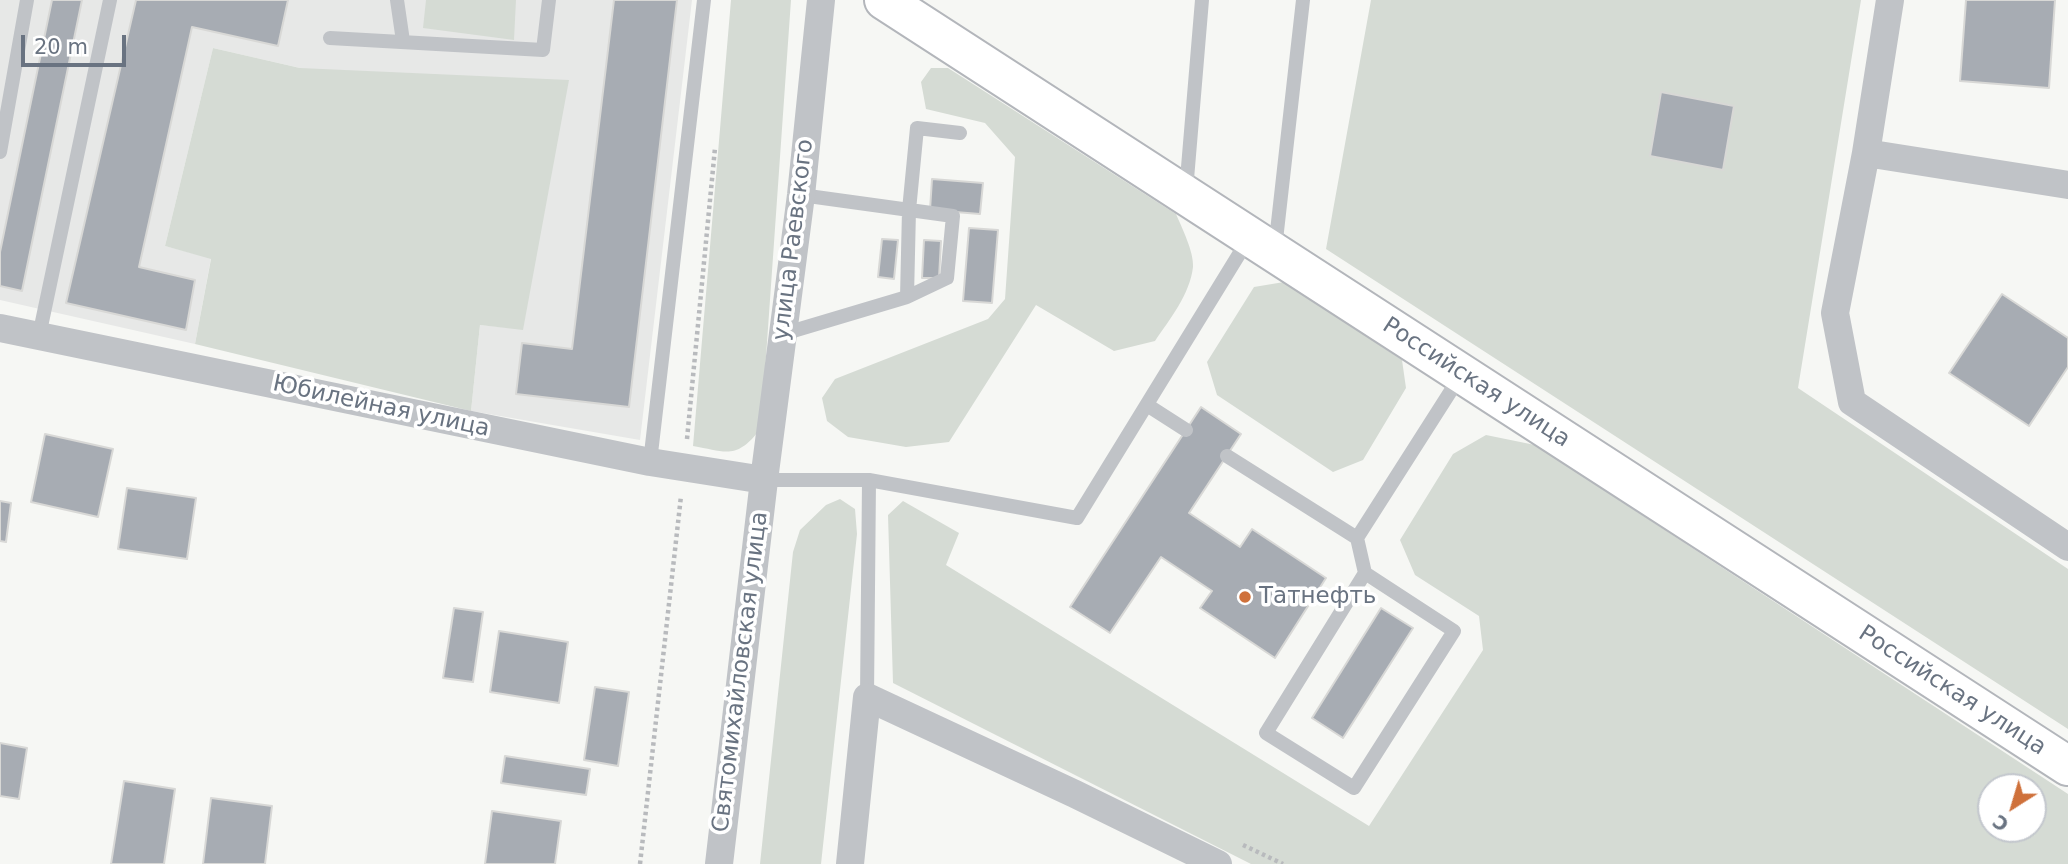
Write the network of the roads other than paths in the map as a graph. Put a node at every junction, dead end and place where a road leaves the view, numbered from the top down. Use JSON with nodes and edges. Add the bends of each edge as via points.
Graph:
{"nodes":[{"id":1,"x":27,"y":0,"type":"edge"},
{"id":2,"x":110,"y":0,"type":"edge"},
{"id":3,"x":397,"y":0,"type":"edge"},
{"id":4,"x":549,"y":0,"type":"edge"},
{"id":5,"x":704,"y":0,"type":"edge"},
{"id":6,"x":821,"y":0,"type":"edge"},
{"id":7,"x":884,"y":0,"type":"edge"},
{"id":8,"x":1202,"y":0,"type":"edge"},
{"id":9,"x":1303,"y":0,"type":"edge"},
{"id":10,"x":1890,"y":0,"type":"edge"},
{"id":11,"x":330,"y":38,"type":"dead end"},
{"id":12,"x":403,"y":41,"type":"junction"},
{"id":13,"x":960,"y":133,"type":"dead end"},
{"id":14,"x":0,"y":152,"type":"edge"},
{"id":15,"x":1866,"y":153,"type":"junction"},
{"id":16,"x":2068,"y":185,"type":"edge"},
{"id":17,"x":801,"y":195,"type":"junction"},
{"id":18,"x":1186,"y":196,"type":"junction"},
{"id":19,"x":909,"y":210,"type":"junction"},
{"id":20,"x":1262,"y":245,"type":"junction"},
{"id":21,"x":907,"y":297,"type":"junction"},
{"id":22,"x":0,"y":328,"type":"edge"},
{"id":23,"x":783,"y":334,"type":"junction"},
{"id":24,"x":39,"y":336,"type":"junction"},
{"id":25,"x":1461,"y":374,"type":"junction"},
{"id":26,"x":1147,"y":405,"type":"junction"},
{"id":27,"x":1186,"y":430,"type":"dead end"},
{"id":28,"x":1227,"y":456,"type":"dead end"},
{"id":29,"x":650,"y":462,"type":"junction"},
{"id":30,"x":764,"y":480,"type":"junction"},
{"id":31,"x":869,"y":480,"type":"junction"},
{"id":32,"x":1357,"y":538,"type":"junction"},
{"id":33,"x":2068,"y":547,"type":"edge"},
{"id":34,"x":1366,"y":573,"type":"junction"},
{"id":35,"x":867,"y":698,"type":"junction"},
{"id":36,"x":2068,"y":766,"type":"edge"},
{"id":37,"x":719,"y":864,"type":"edge"},
{"id":38,"x":850,"y":864,"type":"edge"},
{"id":39,"x":1218,"y":864,"type":"edge"}],
"edges":[{"from":1,"to":14,"type":"lane"},
{"from":2,"to":24,"type":"lane"},
{"from":3,"to":12,"type":"lane"},
{"from":4,"to":12,"type":"lane","via":[[543,50]]},
{"from":5,"to":29,"type":"lane"},
{"from":6,"to":17,"type":"street","name":"улица Раевского"},
{"from":7,"to":18,"type":"main road","name":"Российская улица"},
{"from":8,"to":18,"type":"lane"},
{"from":9,"to":20,"type":"lane"},
{"from":10,"to":15,"type":"street"},
{"from":11,"to":12,"type":"lane"},
{"from":13,"to":19,"type":"lane","via":[[917,128]]},
{"from":15,"to":16,"type":"street"},
{"from":15,"to":33,"type":"street","via":[[1835,313],[1852,402]]},
{"from":17,"to":19,"type":"lane"},
{"from":17,"to":23,"type":"street","name":"улица Раевского"},
{"from":18,"to":20,"type":"main road","name":"Российская улица"},
{"from":19,"to":21,"type":"lane"},
{"from":19,"to":21,"type":"lane","via":[[953,216],[947,278]]},
{"from":20,"to":25,"type":"main road","name":"Российская улица"},
{"from":20,"to":26,"type":"lane"},
{"from":21,"to":23,"type":"lane"},
{"from":22,"to":24,"type":"street","name":"Юбилейная улица"},
{"from":23,"to":30,"type":"street","name":"улица Раевского"},
{"from":24,"to":29,"type":"street","name":"Юбилейная улица"},
{"from":25,"to":32,"type":"lane"},
{"from":25,"to":36,"type":"main road","name":"Российская улица"},
{"from":26,"to":27,"type":"lane"},
{"from":26,"to":31,"type":"lane","via":[[1077,518]]},
{"from":28,"to":32,"type":"lane"},
{"from":29,"to":30,"type":"street","name":"Юбилейная улица"},
{"from":30,"to":31,"type":"lane"},
{"from":30,"to":37,"type":"street","name":"Святомихайловская улица"},
{"from":31,"to":35,"type":"lane"},
{"from":32,"to":34,"type":"lane"},
{"from":34,"to":34,"type":"lane","via":[[1454,631],[1354,788],[1266,733]]},
{"from":35,"to":38,"type":"street"},
{"from":35,"to":39,"type":"street"}]}
